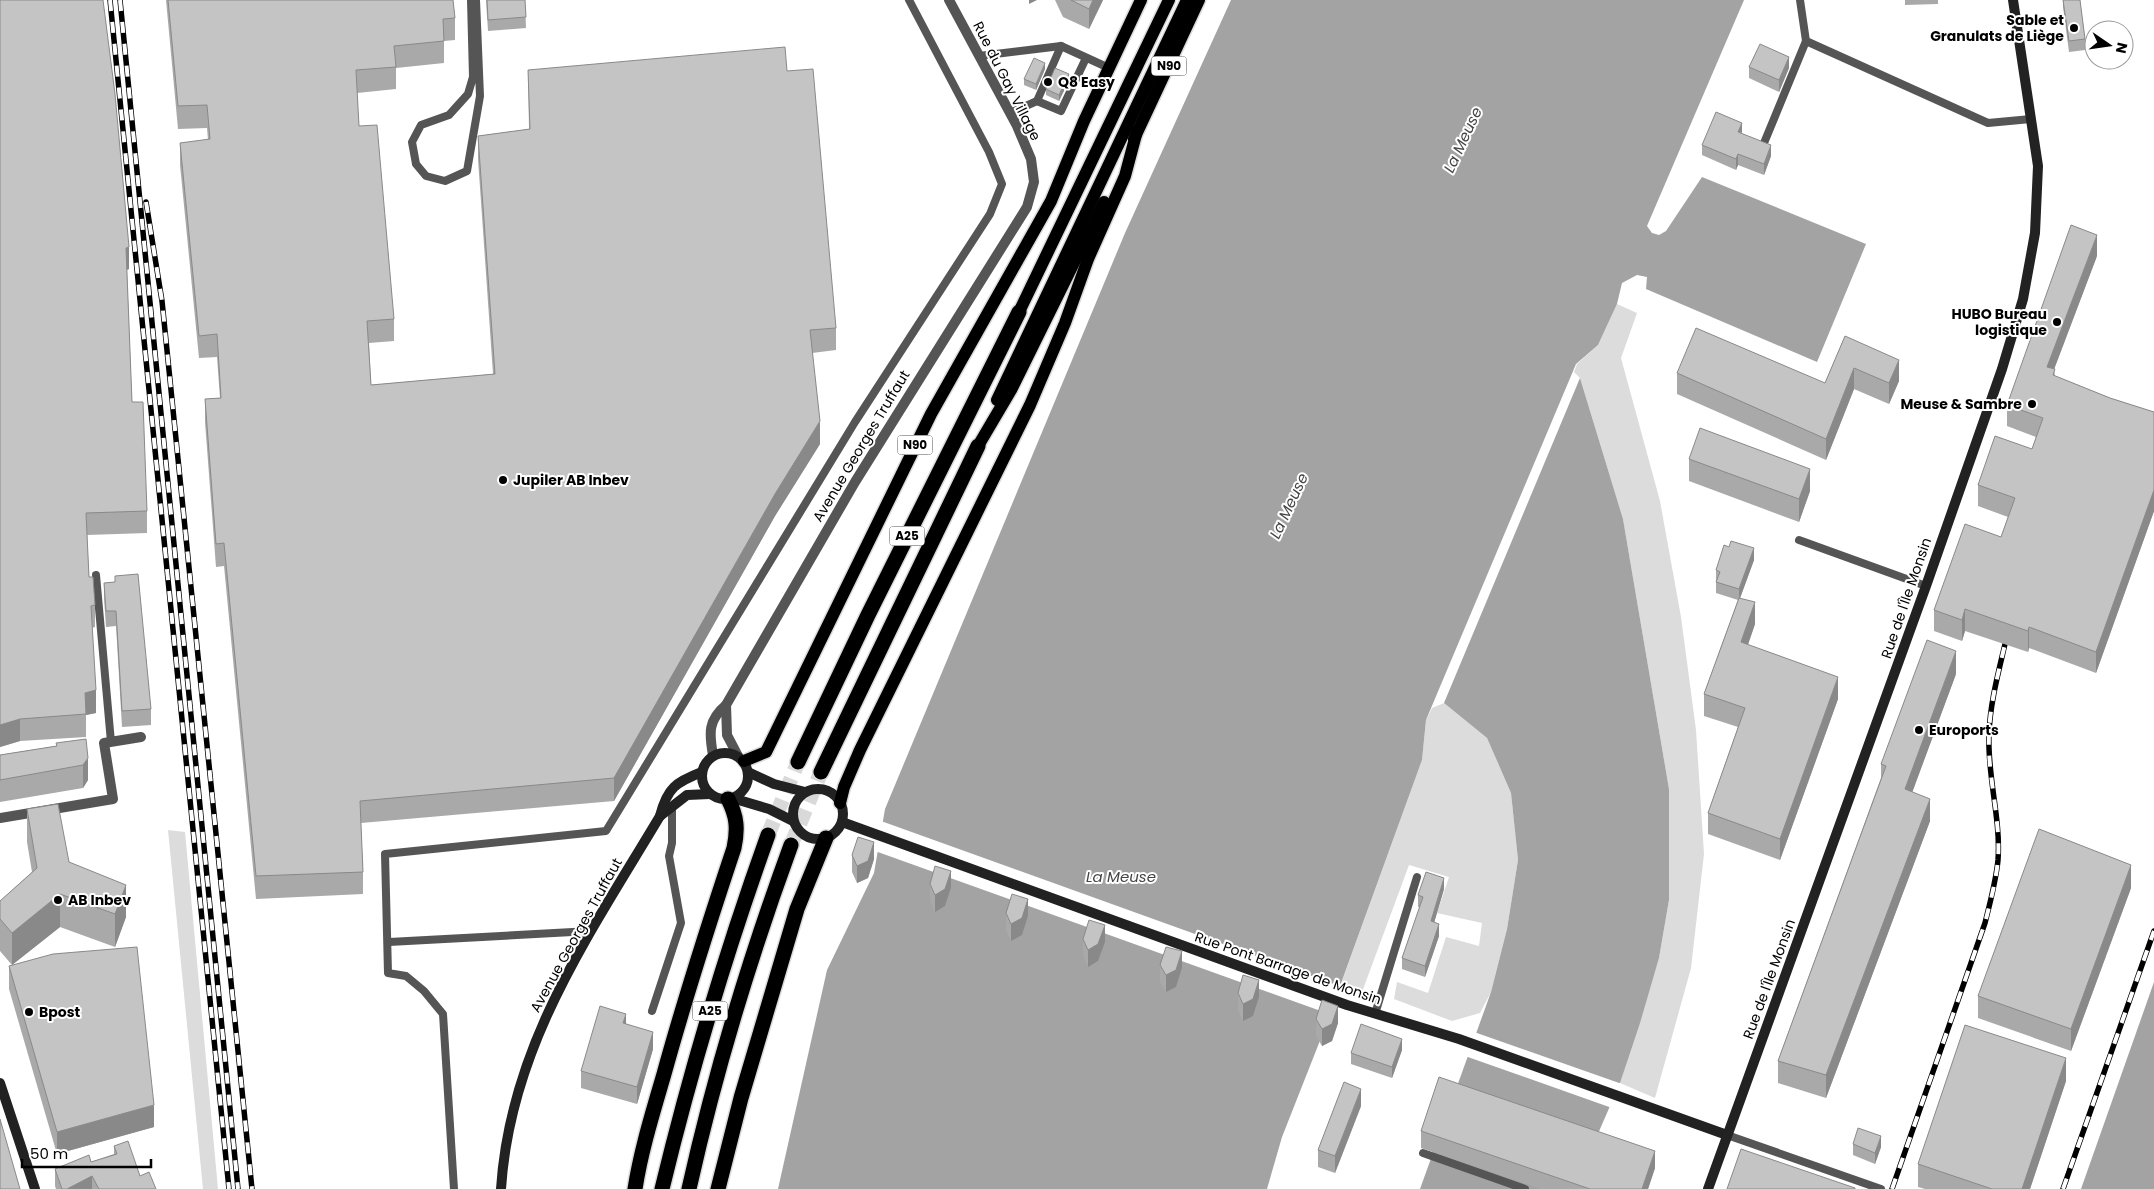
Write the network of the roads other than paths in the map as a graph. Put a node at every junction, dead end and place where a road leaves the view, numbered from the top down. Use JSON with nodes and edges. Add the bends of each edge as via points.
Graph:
{"nodes":[{"id":1,"x":470,"y":0,"type":"edge"},
{"id":2,"x":476,"y":0,"type":"edge"},
{"id":3,"x":909,"y":0,"type":"edge"},
{"id":4,"x":949,"y":0,"type":"edge"},
{"id":5,"x":1141,"y":0,"type":"edge"},
{"id":6,"x":1169,"y":0,"type":"edge"},
{"id":7,"x":1188,"y":0,"type":"edge"},
{"id":8,"x":1200,"y":0,"type":"edge"},
{"id":9,"x":1800,"y":0,"type":"edge"},
{"id":10,"x":2013,"y":0,"type":"edge"},
{"id":11,"x":1806,"y":41,"type":"junction"},
{"id":12,"x":1061,"y":46,"type":"junction"},
{"id":13,"x":979,"y":56,"type":"junction"},
{"id":14,"x":1086,"y":58,"type":"junction"},
{"id":15,"x":1109,"y":68,"type":"junction"},
{"id":16,"x":1037,"y":101,"type":"junction"},
{"id":17,"x":1010,"y":113,"type":"junction"},
{"id":18,"x":2031,"y":119,"type":"junction"},
{"id":19,"x":1137,"y":131,"type":"junction"},
{"id":20,"x":1764,"y":143,"type":"edge"},
{"id":21,"x":1027,"y":207,"type":"joint"},
{"id":22,"x":1019,"y":312,"type":"joint"},
{"id":23,"x":978,"y":446,"type":"junction"},
{"id":24,"x":1799,"y":540,"type":"dead end"},
{"id":25,"x":96,"y":575,"type":"dead end"},
{"id":26,"x":1926,"y":586,"type":"junction"},
{"id":27,"x":726,"y":705,"type":"junction"},
{"id":28,"x":141,"y":737,"type":"dead end"},
{"id":29,"x":111,"y":742,"type":"junction"},
{"id":30,"x":713,"y":755,"type":"junction"},
{"id":31,"x":798,"y":762,"type":"tunnel mouth"},
{"id":32,"x":743,"y":763,"type":"junction"},
{"id":33,"x":702,"y":772,"type":"junction"},
{"id":34,"x":821,"y":772,"type":"tunnel mouth"},
{"id":35,"x":805,"y":792,"type":"junction"},
{"id":36,"x":710,"y":794,"type":"junction"},
{"id":37,"x":730,"y":798,"type":"junction"},
{"id":38,"x":840,"y":803,"type":"junction"},
{"id":39,"x":672,"y":806,"type":"junction"},
{"id":40,"x":660,"y":816,"type":"junction"},
{"id":41,"x":0,"y":818,"type":"edge"},
{"id":42,"x":793,"y":821,"type":"junction"},
{"id":43,"x":842,"y":822,"type":"junction"},
{"id":44,"x":768,"y":835,"type":"tunnel mouth"},
{"id":45,"x":826,"y":838,"type":"junction"},
{"id":46,"x":791,"y":845,"type":"tunnel mouth"},
{"id":47,"x":1417,"y":877,"type":"dead end"},
{"id":48,"x":592,"y":931,"type":"junction"},
{"id":49,"x":389,"y":942,"type":"junction"},
{"id":50,"x":652,"y":1012,"type":"dead end"},
{"id":51,"x":1375,"y":1014,"type":"junction"},
{"id":52,"x":0,"y":1083,"type":"edge"},
{"id":53,"x":1726,"y":1135,"type":"junction"},
{"id":54,"x":1423,"y":1153,"type":"dead end"},
{"id":55,"x":34,"y":1189,"type":"edge"},
{"id":56,"x":454,"y":1189,"type":"edge"},
{"id":57,"x":501,"y":1189,"type":"edge"},
{"id":58,"x":635,"y":1189,"type":"edge"},
{"id":59,"x":662,"y":1189,"type":"edge"},
{"id":60,"x":689,"y":1189,"type":"edge"},
{"id":61,"x":718,"y":1189,"type":"edge"},
{"id":62,"x":1525,"y":1189,"type":"edge"},
{"id":63,"x":1708,"y":1189,"type":"edge"},
{"id":64,"x":1880,"y":1189,"type":"edge"}],
"edges":[{"from":1,"to":2,"type":"lane","via":[[472,77],[468,94],[449,115],[421,125],[412,142],[416,164],[426,176],[445,181],[467,172],[480,96]]},
{"from":3,"to":49,"type":"lane","via":[[989,152],[1002,184],[990,214],[855,422],[606,831],[385,854]]},
{"from":4,"to":13,"type":"street","name":"Rue du Gay Village"},
{"from":5,"to":15,"type":"main road","number":"N90"},
{"from":6,"to":22,"type":"main road","number":"N90"},
{"from":7,"to":23,"type":"main road","number":"N90","via":[[1040,308]]},
{"from":8,"to":19,"type":"main road","number":"N90"},
{"from":9,"to":11,"type":"lane"},
{"from":10,"to":18,"type":"street","name":"Rue de l'Île Monsin"},
{"from":11,"to":18,"type":"lane","via":[[1988,123]]},
{"from":11,"to":20,"type":"lane"},
{"from":12,"to":13,"type":"lane"},
{"from":12,"to":14,"type":"lane"},
{"from":12,"to":16,"type":"lane"},
{"from":13,"to":17,"type":"street","name":"Rue du Gay Village"},
{"from":14,"to":15,"type":"lane"},
{"from":14,"to":16,"type":"lane","via":[[1061,111]]},
{"from":15,"to":32,"type":"main road","number":"N90","via":[[1051,201],[930,414],[766,752]]},
{"from":16,"to":17,"type":"lane"},
{"from":17,"to":21,"type":"street","name":"Rue du Gay Village","via":[[1034,170]]},
{"from":18,"to":26,"type":"street","name":"Rue de l'Île Monsin","via":[[2038,166],[2035,233],[2023,300]]},
{"from":19,"to":23,"type":"main road","number":"N90","via":[[1011,390]]},
{"from":19,"to":38,"type":"main road","number":"N90","via":[[1126,176],[1088,258],[1030,405],[860,750]]},
{"from":21,"to":27,"type":"street","name":"Avenue Georges Truffaut","via":[[855,482]]},
{"from":22,"to":31,"type":"highway","number":"A25"},
{"from":23,"to":34,"type":"highway","number":"A25"},
{"from":24,"to":26,"type":"lane"},
{"from":25,"to":29,"type":"lane"},
{"from":26,"to":53,"type":"street","name":"Rue de l'Île Monsin"},
{"from":27,"to":30,"type":"street","name":"Avenue Georges Truffaut","via":[[715,714],[712,722]]},
{"from":27,"to":32,"type":"street","via":[[727,735]]},
{"from":28,"to":29,"type":"street"},
{"from":29,"to":41,"type":"street","via":[[104,743],[113,800]]},
{"from":30,"to":32,"type":"street","via":[[723,752]]},
{"from":30,"to":33,"type":"street"},
{"from":32,"to":35,"type":"street","via":[[780,785]]},
{"from":32,"to":37,"type":"street","via":[[748,780],[743,791]]},
{"from":33,"to":36,"type":"street","via":[[703,783]]},
{"from":33,"to":40,"type":"street","name":"Avenue Georges Truffaut","via":[[670,789],[664,798]]},
{"from":35,"to":38,"type":"street","via":[[822,789],[830,792]]},
{"from":35,"to":42,"type":"street","via":[[794,805]]},
{"from":36,"to":37,"type":"street"},
{"from":36,"to":39,"type":"street","name":"Avenue Georges Truffaut","via":[[687,795]]},
{"from":37,"to":42,"type":"street","via":[[769,809]]},
{"from":37,"to":58,"type":"highway","via":[[737,819],[736,841],[675,1034]]},
{"from":38,"to":43,"type":"street"},
{"from":39,"to":40,"type":"street","name":"Avenue Georges Truffaut"},
{"from":39,"to":50,"type":"lane","via":[[669,856],[681,923]]},
{"from":40,"to":48,"type":"street","name":"Avenue Georges Truffaut"},
{"from":42,"to":45,"type":"street","via":[[800,833],[807,837]]},
{"from":43,"to":45,"type":"street"},
{"from":43,"to":51,"type":"street","name":"Rue Pont Barrage de Monsin"},
{"from":44,"to":59,"type":"highway","number":"A25","via":[[713,999]]},
{"from":45,"to":61,"type":"highway","via":[[797,909],[741,1098]]},
{"from":46,"to":60,"type":"highway","number":"A25","via":[[743,989]]},
{"from":47,"to":51,"type":"lane"},
{"from":48,"to":49,"type":"lane"},
{"from":48,"to":57,"type":"street","name":"Avenue Georges Truffaut","via":[[558,988],[528,1058],[510,1126]]},
{"from":49,"to":56,"type":"lane","via":[[388,973],[406,976],[443,1014]]},
{"from":51,"to":53,"type":"street","name":"Rue Pont Barrage de Monsin","via":[[1459,1040]]},
{"from":52,"to":55,"type":"street"},
{"from":53,"to":63,"type":"street","name":"Rue de l'Île Monsin"},
{"from":53,"to":64,"type":"lane"},
{"from":54,"to":62,"type":"lane"}]}
